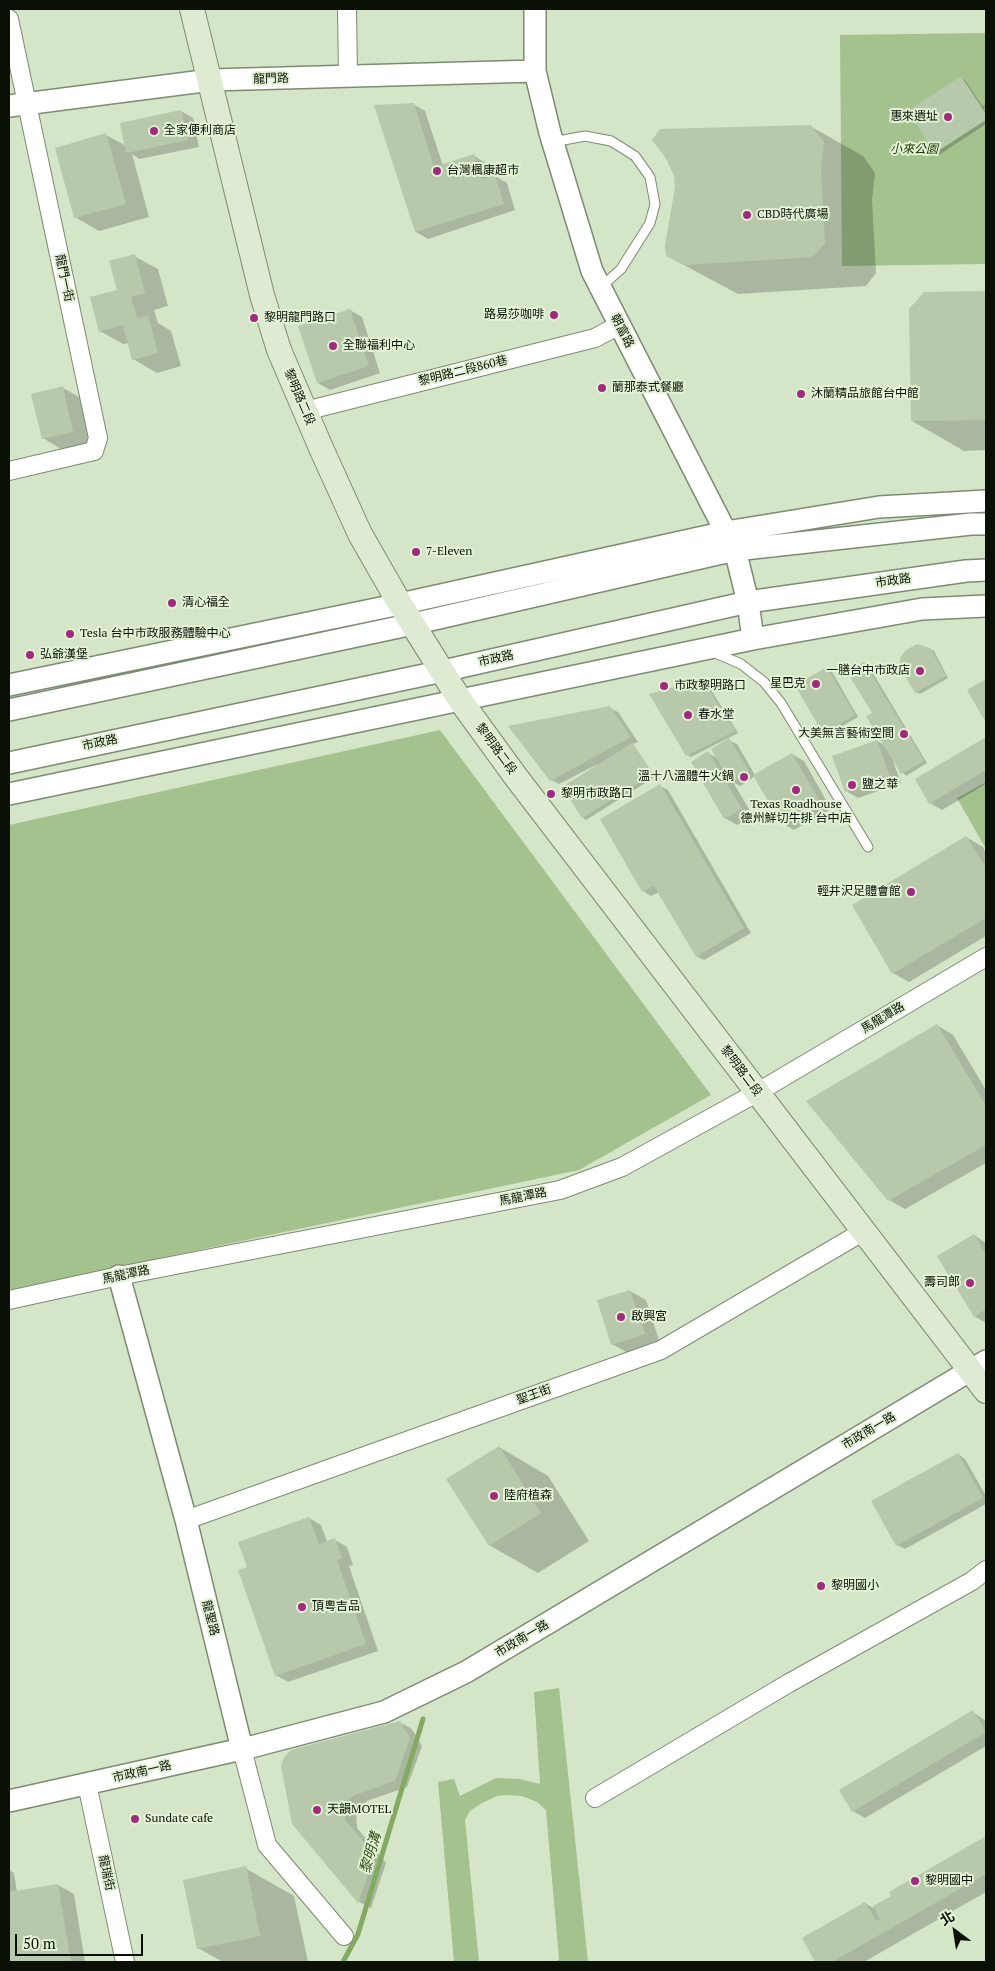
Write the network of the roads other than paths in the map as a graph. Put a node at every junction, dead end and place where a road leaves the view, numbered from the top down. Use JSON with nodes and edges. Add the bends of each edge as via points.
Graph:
{"nodes":[{"id":1,"x":192,"y":9,"type":"edge"},
{"id":2,"x":347,"y":9,"type":"edge"},
{"id":3,"x":535,"y":9,"type":"edge"},
{"id":4,"x":9,"y":19,"type":"edge"},
{"id":5,"x":535,"y":71,"type":"junction"},
{"id":6,"x":348,"y":76,"type":"junction"},
{"id":7,"x":211,"y":80,"type":"junction"},
{"id":8,"x":18,"y":104,"type":"edge"},
{"id":9,"x":552,"y":142,"type":"junction"},
{"id":10,"x":600,"y":288,"type":"junction"},
{"id":11,"x":619,"y":325,"type":"junction"},
{"id":12,"x":305,"y":411,"type":"junction"},
{"id":13,"x":9,"y":471,"type":"edge"},
{"id":14,"x":986,"y":501,"type":"edge"},
{"id":15,"x":986,"y":524,"type":"edge"},
{"id":16,"x":731,"y":541,"type":"junction"},
{"id":17,"x":986,"y":570,"type":"edge"},
{"id":18,"x":748,"y":602,"type":"junction"},
{"id":19,"x":400,"y":604,"type":"junction"},
{"id":20,"x":986,"y":606,"type":"edge"},
{"id":21,"x":412,"y":624,"type":"junction"},
{"id":22,"x":753,"y":639,"type":"junction"},
{"id":23,"x":706,"y":648,"type":"junction"},
{"id":24,"x":443,"y":671,"type":"junction"},
{"id":25,"x":9,"y":685,"type":"edge"},
{"id":26,"x":460,"y":700,"type":"junction"},
{"id":27,"x":9,"y":710,"type":"edge"},
{"id":28,"x":9,"y":763,"type":"edge"},
{"id":29,"x":9,"y":794,"type":"edge"},
{"id":30,"x":868,"y":847,"type":"dead end"},
{"id":31,"x":986,"y":957,"type":"edge"},
{"id":32,"x":758,"y":1092,"type":"junction"},
{"id":33,"x":864,"y":1231,"type":"junction"},
{"id":34,"x":119,"y":1276,"type":"junction"},
{"id":35,"x":9,"y":1300,"type":"edge"},
{"id":36,"x":978,"y":1365,"type":"edge"},
{"id":37,"x":986,"y":1391,"type":"edge"},
{"id":38,"x":186,"y":1520,"type":"junction"},
{"id":39,"x":986,"y":1570,"type":"edge"},
{"id":40,"x":242,"y":1749,"type":"junction"},
{"id":41,"x":87,"y":1784,"type":"junction"},
{"id":42,"x":595,"y":1798,"type":"dead end"},
{"id":43,"x":9,"y":1801,"type":"edge"},
{"id":44,"x":344,"y":1936,"type":"dead end"},
{"id":45,"x":126,"y":1962,"type":"edge"}],
"edges":[{"from":1,"to":7,"type":"main road","name":"黎明路二段"},
{"from":2,"to":6,"type":"street"},
{"from":3,"to":5,"type":"street","name":"朝富路"},
{"from":4,"to":8,"type":"street","name":"龍門一街"},
{"from":5,"to":6,"type":"street","name":"龍門路"},
{"from":5,"to":9,"type":"street","name":"朝富路"},
{"from":6,"to":7,"type":"street","name":"龍門路"},
{"from":7,"to":8,"type":"street","name":"龍門路"},
{"from":7,"to":12,"type":"main road","name":"黎明路二段","via":[[262,295],[279,350]]},
{"from":8,"to":13,"type":"street","name":"龍門一街","via":[[98,438],[94,452]]},
{"from":9,"to":10,"type":"street","name":"朝富路"},
{"from":9,"to":10,"type":"lane","via":[[585,136],[611,141],[635,156],[650,176],[656,204],[650,224],[621,269]]},
{"from":10,"to":11,"type":"street","name":"朝富路"},
{"from":11,"to":12,"type":"street","name":"黎明路二段860巷","via":[[596,338]]},
{"from":11,"to":16,"type":"street","name":"朝富路"},
{"from":12,"to":19,"type":"main road","name":"黎明路二段","via":[[360,534]]},
{"from":14,"to":16,"type":"street","via":[[879,507]]},
{"from":15,"to":16,"type":"street"},
{"from":16,"to":18,"type":"street","name":"朝富路"},
{"from":16,"to":19,"type":"street"},
{"from":16,"to":21,"type":"street"},
{"from":17,"to":18,"type":"street","name":"市政路"},
{"from":18,"to":22,"type":"street","name":"朝富路"},
{"from":18,"to":24,"type":"street","name":"市政路"},
{"from":19,"to":21,"type":"main road","name":"黎明路二段"},
{"from":19,"to":25,"type":"street"},
{"from":20,"to":22,"type":"street","via":[[922,609]]},
{"from":21,"to":24,"type":"main road","name":"黎明路二段"},
{"from":21,"to":27,"type":"street"},
{"from":22,"to":23,"type":"street"},
{"from":23,"to":26,"type":"street"},
{"from":23,"to":30,"type":"lane","via":[[741,664],[764,682],[781,703]]},
{"from":24,"to":26,"type":"main road","name":"黎明路二段"},
{"from":24,"to":28,"type":"street","name":"市政路"},
{"from":26,"to":29,"type":"street"},
{"from":26,"to":32,"type":"main road","name":"黎明路二段"},
{"from":31,"to":32,"type":"street","name":"馬龍潭路"},
{"from":32,"to":33,"type":"main road","name":"黎明路二段"},
{"from":32,"to":34,"type":"street","name":"馬龍潭路","via":[[622,1167],[560,1190]]},
{"from":33,"to":36,"type":"main road","name":"黎明路二段"},
{"from":33,"to":38,"type":"street","name":"聖王街","via":[[661,1350]]},
{"from":34,"to":35,"type":"street","name":"馬龍潭路"},
{"from":34,"to":38,"type":"street","name":"龍聖路"},
{"from":36,"to":37,"type":"main road","name":"黎明路二段"},
{"from":36,"to":40,"type":"street","name":"市政南一路","via":[[466,1672],[384,1712]]},
{"from":38,"to":40,"type":"street","name":"龍聖路"},
{"from":39,"to":42,"type":"street"},
{"from":40,"to":41,"type":"street","name":"市政南一路"},
{"from":40,"to":44,"type":"street","name":"龍聖路","via":[[267,1845]]},
{"from":41,"to":43,"type":"street","name":"市政南一路"},
{"from":41,"to":45,"type":"street","name":"龍瑞街"}]}
